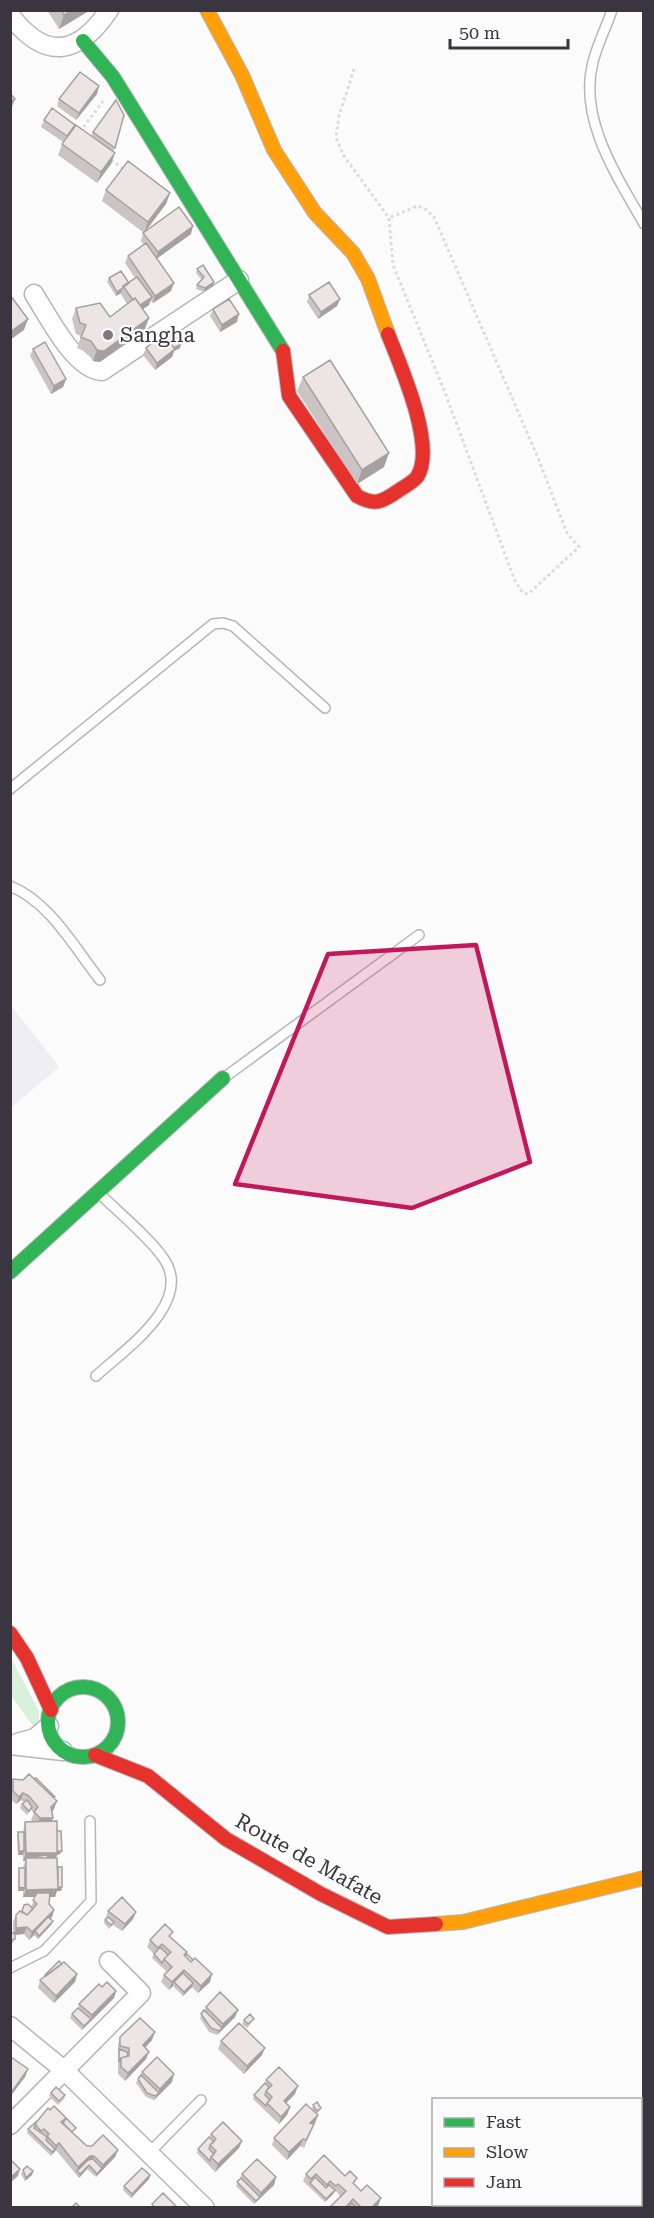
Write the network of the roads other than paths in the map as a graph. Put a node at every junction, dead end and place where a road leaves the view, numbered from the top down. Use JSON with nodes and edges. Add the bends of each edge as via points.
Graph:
{"nodes":[{"id":1,"x":109,"y":10,"type":"edge"},
{"id":2,"x":207,"y":10,"type":"edge"},
{"id":3,"x":612,"y":10,"type":"edge"},
{"id":4,"x":10,"y":15,"type":"edge"},
{"id":5,"x":83,"y":40,"type":"junction"},
{"id":6,"x":644,"y":224,"type":"edge"},
{"id":7,"x":239,"y":280,"type":"junction"},
{"id":8,"x":34,"y":294,"type":"dead end"},
{"id":9,"x":325,"y":708,"type":"dead end"},
{"id":10,"x":10,"y":789,"type":"edge"},
{"id":11,"x":10,"y":886,"type":"edge"},
{"id":12,"x":419,"y":936,"type":"dead end"},
{"id":13,"x":100,"y":980,"type":"dead end"},
{"id":14,"x":223,"y":1078,"type":"joint"},
{"id":15,"x":99,"y":1193,"type":"junction"},
{"id":16,"x":10,"y":1272,"type":"edge"},
{"id":17,"x":96,"y":1376,"type":"dead end"},
{"id":18,"x":10,"y":1633,"type":"edge"},
{"id":19,"x":27,"y":1658,"type":"junction"},
{"id":20,"x":81,"y":1688,"type":"junction"},
{"id":21,"x":50,"y":1718,"type":"junction"},
{"id":22,"x":118,"y":1725,"type":"junction"},
{"id":23,"x":10,"y":1745,"type":"edge"},
{"id":24,"x":63,"y":1750,"type":"junction"},
{"id":25,"x":95,"y":1755,"type":"junction"},
{"id":26,"x":148,"y":1776,"type":"junction"},
{"id":27,"x":90,"y":1821,"type":"dead end"},
{"id":28,"x":644,"y":1878,"type":"edge"},
{"id":29,"x":109,"y":1961,"type":"dead end"},
{"id":30,"x":10,"y":1968,"type":"edge"},
{"id":31,"x":10,"y":2026,"type":"edge"},
{"id":32,"x":65,"y":2071,"type":"junction"},
{"id":33,"x":201,"y":2100,"type":"dead end"},
{"id":34,"x":10,"y":2125,"type":"edge"},
{"id":35,"x":149,"y":2153,"type":"junction"},
{"id":36,"x":206,"y":2208,"type":"edge"}],
"edges":[{"from":1,"to":5,"type":"street"},
{"from":2,"to":7,"type":"street","via":[[242,75],[274,150],[315,213],[353,253],[368,279],[417,410],[422,446],[420,469],[408,486],[383,502],[370,503],[357,496],[289,396],[285,355]]},
{"from":3,"to":6,"type":"lane","via":[[592,63],[589,102],[608,160]]},
{"from":4,"to":5,"type":"street","via":[[25,34],[46,46],[75,46]]},
{"from":5,"to":7,"type":"street","via":[[116,82]]},
{"from":7,"to":8,"type":"street","via":[[102,371],[93,371],[78,360]]},
{"from":9,"to":10,"type":"lane","via":[[233,626],[213,624]]},
{"from":11,"to":13,"type":"lane","via":[[28,893],[44,908]]},
{"from":12,"to":14,"type":"lane"},
{"from":14,"to":15,"type":"street"},
{"from":15,"to":16,"type":"street"},
{"from":15,"to":17,"type":"lane","via":[[164,1259],[172,1282],[170,1299],[161,1315]]},
{"from":18,"to":19,"type":"street"},
{"from":19,"to":20,"type":"street"},
{"from":19,"to":21,"type":"street"},
{"from":20,"to":21,"type":"street","via":[[62,1694]]},
{"from":20,"to":22,"type":"street","via":[[108,1698]]},
{"from":21,"to":23,"type":"street","via":[[35,1738]]},
{"from":21,"to":24,"type":"street","via":[[53,1740]]},
{"from":22,"to":25,"type":"street","via":[[111,1743]]},
{"from":22,"to":26,"type":"street","name":"Route de Mafate"},
{"from":23,"to":24,"type":"street"},
{"from":24,"to":25,"type":"street","via":[[79,1757]]},
{"from":25,"to":26,"type":"street","name":"Route de Mafate"},
{"from":26,"to":28,"type":"street","name":"Route de Mafate","via":[[226,1839],[388,1927],[463,1922]]},
{"from":27,"to":30,"type":"lane","via":[[91,1901],[44,1951]]},
{"from":29,"to":32,"type":"street","via":[[141,1993]]},
{"from":31,"to":32,"type":"street"},
{"from":32,"to":34,"type":"street"},
{"from":32,"to":35,"type":"street"},
{"from":33,"to":35,"type":"lane"},
{"from":35,"to":36,"type":"street"}]}
